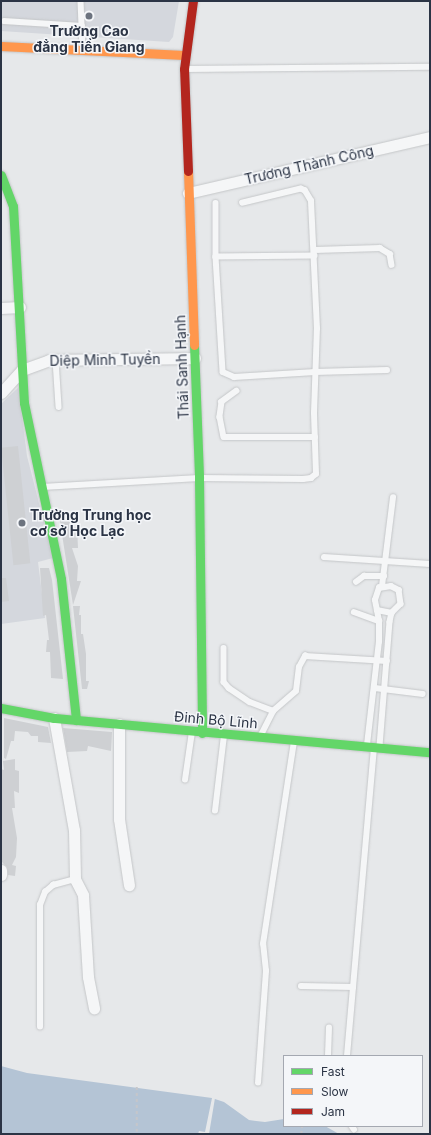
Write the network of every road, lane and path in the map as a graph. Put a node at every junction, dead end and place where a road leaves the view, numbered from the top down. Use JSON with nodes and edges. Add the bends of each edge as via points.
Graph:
{"nodes":[{"id":1,"x":81,"y":1,"type":"edge"},
{"id":2,"x":193,"y":1,"type":"edge"},
{"id":3,"x":4,"y":21,"type":"dead end"},
{"id":4,"x":82,"y":26,"type":"junction"},
{"id":5,"x":1,"y":46,"type":"edge"},
{"id":6,"x":83,"y":50,"type":"junction"},
{"id":7,"x":184,"y":55,"type":"junction"},
{"id":8,"x":430,"y":67,"type":"edge"},
{"id":9,"x":184,"y":68,"type":"junction"},
{"id":10,"x":430,"y":137,"type":"edge"},
{"id":11,"x":1,"y":175,"type":"edge"},
{"id":12,"x":188,"y":193,"type":"junction"},
{"id":13,"x":216,"y":203,"type":"dead end"},
{"id":14,"x":243,"y":203,"type":"dead end"},
{"id":15,"x":315,"y":253,"type":"junction"},
{"id":16,"x":216,"y":257,"type":"junction"},
{"id":17,"x":392,"y":265,"type":"dead end"},
{"id":18,"x":20,"y":307,"type":"junction"},
{"id":19,"x":1,"y":308,"type":"edge"},
{"id":20,"x":195,"y":358,"type":"junction"},
{"id":21,"x":56,"y":360,"type":"junction"},
{"id":22,"x":22,"y":370,"type":"junction"},
{"id":23,"x":387,"y":370,"type":"dead end"},
{"id":24,"x":315,"y":372,"type":"junction"},
{"id":25,"x":237,"y":391,"type":"dead end"},
{"id":26,"x":1,"y":392,"type":"edge"},
{"id":27,"x":59,"y":407,"type":"dead end"},
{"id":28,"x":315,"y":437,"type":"junction"},
{"id":29,"x":200,"y":478,"type":"junction"},
{"id":30,"x":40,"y":487,"type":"junction"},
{"id":31,"x":393,"y":498,"type":"dead end"},
{"id":32,"x":324,"y":556,"type":"dead end"},
{"id":33,"x":386,"y":560,"type":"junction"},
{"id":34,"x":430,"y":564,"type":"edge"},
{"id":35,"x":384,"y":576,"type":"junction"},
{"id":36,"x":356,"y":582,"type":"dead end"},
{"id":37,"x":382,"y":586,"type":"junction"},
{"id":38,"x":377,"y":610,"type":"junction"},
{"id":39,"x":354,"y":612,"type":"dead end"},
{"id":40,"x":392,"y":614,"type":"junction"},
{"id":41,"x":379,"y":621,"type":"junction"},
{"id":42,"x":224,"y":648,"type":"dead end"},
{"id":43,"x":377,"y":660,"type":"junction"},
{"id":44,"x":387,"y":661,"type":"junction"},
{"id":45,"x":375,"y":688,"type":"junction"},
{"id":46,"x":385,"y":689,"type":"junction"},
{"id":47,"x":423,"y":694,"type":"dead end"},
{"id":48,"x":1,"y":708,"type":"edge"},
{"id":49,"x":273,"y":711,"type":"junction"},
{"id":50,"x":54,"y":718,"type":"junction"},
{"id":51,"x":76,"y":720,"type":"junction"},
{"id":52,"x":119,"y":724,"type":"junction"},
{"id":53,"x":192,"y":732,"type":"junction"},
{"id":54,"x":202,"y":733,"type":"junction"},
{"id":55,"x":224,"y":734,"type":"junction"},
{"id":56,"x":260,"y":738,"type":"junction"},
{"id":57,"x":294,"y":741,"type":"junction"},
{"id":58,"x":374,"y":747,"type":"junction"},
{"id":59,"x":430,"y":752,"type":"edge"},
{"id":60,"x":185,"y":780,"type":"dead end"},
{"id":61,"x":216,"y":811,"type":"dead end"},
{"id":62,"x":1,"y":870,"type":"edge"},
{"id":63,"x":1,"y":874,"type":"edge"},
{"id":64,"x":75,"y":879,"type":"junction"},
{"id":65,"x":129,"y":885,"type":"dead end"},
{"id":66,"x":301,"y":986,"type":"dead end"},
{"id":67,"x":353,"y":987,"type":"junction"},
{"id":68,"x":94,"y":1008,"type":"dead end"},
{"id":69,"x":40,"y":1026,"type":"dead end"},
{"id":70,"x":329,"y":1028,"type":"dead end"},
{"id":71,"x":328,"y":1055,"type":"edge"},
{"id":72,"x":347,"y":1055,"type":"edge"},
{"id":73,"x":258,"y":1083,"type":"dead end"},
{"id":74,"x":137,"y":1087,"type":"dead end"},
{"id":75,"x":137,"y":1132,"type":"dead end"}],
"edges":[{"from":1,"to":4,"type":"lane"},
{"from":2,"to":7,"type":"street","name":"Thái Sanh Hạnh"},
{"from":3,"to":4,"type":"lane"},
{"from":4,"to":6,"type":"lane"},
{"from":5,"to":6,"type":"street"},
{"from":6,"to":7,"type":"street"},
{"from":7,"to":9,"type":"street","name":"Thái Sanh Hạnh"},
{"from":8,"to":9,"type":"lane"},
{"from":9,"to":12,"type":"street","name":"Thái Sanh Hạnh"},
{"from":10,"to":12,"type":"street","name":"Trương Thành Công"},
{"from":11,"to":18,"type":"street","via":[[13,206]]},
{"from":12,"to":20,"type":"street","name":"Thái Sanh Hạnh"},
{"from":13,"to":16,"type":"lane"},
{"from":14,"to":15,"type":"lane","via":[[305,190],[311,201]]},
{"from":15,"to":16,"type":"lane"},
{"from":15,"to":17,"type":"lane","via":[[380,248],[390,254]]},
{"from":15,"to":24,"type":"lane"},
{"from":16,"to":24,"type":"lane","via":[[223,372],[234,377]]},
{"from":18,"to":19,"type":"street"},
{"from":18,"to":22,"type":"street"},
{"from":20,"to":21,"type":"street","name":"Diệp Minh Tuyền"},
{"from":20,"to":29,"type":"street","name":"Thái Sanh Hạnh"},
{"from":21,"to":22,"type":"street","name":"Diệp Minh Tuyền"},
{"from":21,"to":27,"type":"lane"},
{"from":22,"to":26,"type":"street","name":"Diệp Minh Tuyền"},
{"from":22,"to":30,"type":"street","via":[[27,422]]},
{"from":23,"to":24,"type":"lane"},
{"from":24,"to":28,"type":"lane"},
{"from":25,"to":28,"type":"lane","via":[[222,402],[220,417],[224,437]]},
{"from":28,"to":29,"type":"lane","via":[[316,474],[311,478]]},
{"from":29,"to":30,"type":"lane"},
{"from":29,"to":54,"type":"street","name":"Thái Sanh Hạnh"},
{"from":30,"to":51,"type":"street","via":[[60,579]]},
{"from":31,"to":33,"type":"lane"},
{"from":32,"to":33,"type":"lane"},
{"from":33,"to":34,"type":"lane"},
{"from":33,"to":35,"type":"lane"},
{"from":35,"to":36,"type":"lane","via":[[364,576]]},
{"from":35,"to":37,"type":"lane"},
{"from":37,"to":38,"type":"lane","via":[[376,593]]},
{"from":37,"to":40,"type":"lane","via":[[391,586],[399,590],[401,604]]},
{"from":38,"to":40,"type":"lane"},
{"from":38,"to":41,"type":"lane"},
{"from":39,"to":41,"type":"lane"},
{"from":40,"to":44,"type":"lane"},
{"from":41,"to":43,"type":"lane"},
{"from":42,"to":49,"type":"lane","via":[[224,682],[250,702]]},
{"from":43,"to":44,"type":"lane"},
{"from":43,"to":45,"type":"lane"},
{"from":43,"to":49,"type":"lane","via":[[305,656],[299,667],[296,691]]},
{"from":44,"to":46,"type":"lane"},
{"from":45,"to":46,"type":"lane"},
{"from":45,"to":58,"type":"lane"},
{"from":46,"to":47,"type":"lane"},
{"from":46,"to":58,"type":"lane"},
{"from":48,"to":50,"type":"street","name":"Đinh Bộ Lĩnh"},
{"from":49,"to":56,"type":"lane","via":[[263,727]]},
{"from":50,"to":51,"type":"street","name":"Đinh Bộ Lĩnh"},
{"from":50,"to":64,"type":"street","via":[[74,830]]},
{"from":51,"to":52,"type":"street","name":"Đinh Bộ Lĩnh"},
{"from":52,"to":53,"type":"street","name":"Đinh Bộ Lĩnh"},
{"from":52,"to":65,"type":"street","via":[[119,819]]},
{"from":53,"to":54,"type":"street","name":"Đinh Bộ Lĩnh"},
{"from":53,"to":60,"type":"lane"},
{"from":54,"to":55,"type":"street","name":"Đinh Bộ Lĩnh"},
{"from":55,"to":56,"type":"street","name":"Đinh Bộ Lĩnh"},
{"from":55,"to":61,"type":"lane"},
{"from":56,"to":57,"type":"street","name":"Đinh Bộ Lĩnh"},
{"from":57,"to":58,"type":"street","name":"Đinh Bộ Lĩnh"},
{"from":57,"to":73,"type":"lane","via":[[262,944],[266,971]]},
{"from":58,"to":59,"type":"street","name":"Đinh Bộ Lĩnh"},
{"from":58,"to":67,"type":"lane"},
{"from":62,"to":63,"type":"street"},
{"from":64,"to":68,"type":"street","via":[[83,895],[88,977]]},
{"from":64,"to":69,"type":"lane","via":[[53,885],[46,892],[40,905]]},
{"from":66,"to":67,"type":"lane"},
{"from":67,"to":72,"type":"lane"},
{"from":70,"to":71,"type":"lane"},
{"from":74,"to":75,"type":"path"}]}
